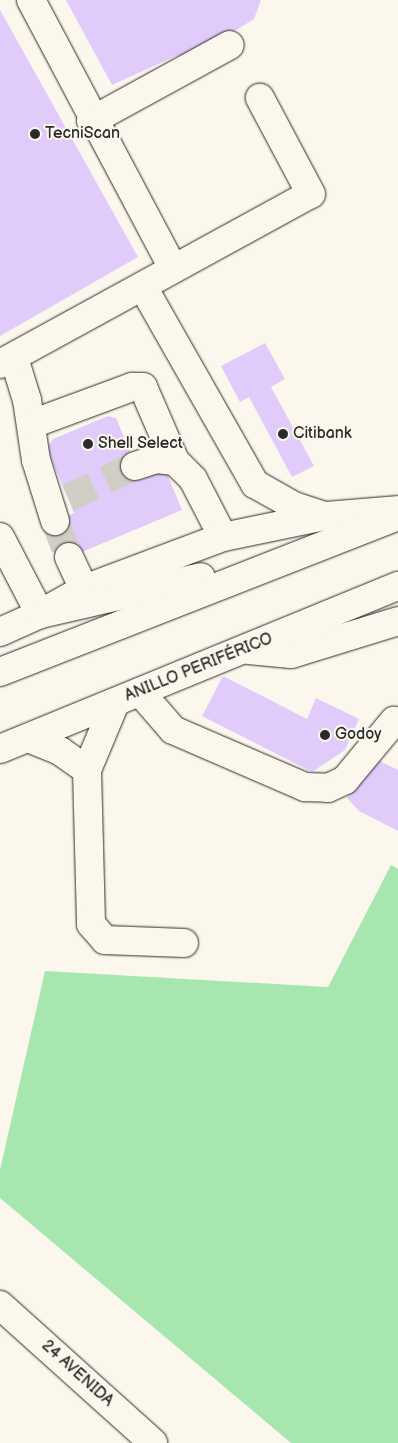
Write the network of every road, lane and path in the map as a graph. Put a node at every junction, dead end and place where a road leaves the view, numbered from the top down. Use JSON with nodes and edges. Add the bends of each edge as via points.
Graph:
{"nodes":[{"id":1,"x":31,"y":0,"type":"edge"},
{"id":2,"x":230,"y":45,"type":"dead end"},
{"id":3,"x":260,"y":98,"type":"dead end"},
{"id":4,"x":91,"y":121,"type":"junction"},
{"id":5,"x":173,"y":268,"type":"junction"},
{"id":6,"x":142,"y":287,"type":"junction"},
{"id":7,"x":7,"y":361,"type":"edge"},
{"id":8,"x":32,"y":424,"type":"junction"},
{"id":9,"x":175,"y":461,"type":"junction"},
{"id":10,"x":135,"y":466,"type":"tunnel mouth"},
{"id":11,"x":57,"y":509,"type":"tunnel mouth"},
{"id":12,"x":398,"y":510,"type":"edge"},
{"id":13,"x":325,"y":516,"type":"junction"},
{"id":14,"x":398,"y":516,"type":"edge"},
{"id":15,"x":0,"y":537,"type":"edge"},
{"id":16,"x":223,"y":537,"type":"junction"},
{"id":17,"x":69,"y":558,"type":"tunnel mouth"},
{"id":18,"x":235,"y":578,"type":"junction"},
{"id":19,"x":398,"y":586,"type":"edge"},
{"id":20,"x":84,"y":589,"type":"junction"},
{"id":21,"x":40,"y":614,"type":"junction"},
{"id":22,"x":398,"y":621,"type":"edge"},
{"id":23,"x":0,"y":632,"type":"edge"},
{"id":24,"x":245,"y":649,"type":"junction"},
{"id":25,"x":0,"y":672,"type":"edge"},
{"id":26,"x":140,"y":692,"type":"junction"},
{"id":27,"x":115,"y":703,"type":"junction"},
{"id":28,"x":394,"y":721,"type":"dead end"},
{"id":29,"x":28,"y":738,"type":"junction"},
{"id":30,"x":0,"y":749,"type":"edge"},
{"id":31,"x":87,"y":770,"type":"junction"},
{"id":32,"x":184,"y":943,"type":"dead end"},
{"id":33,"x":0,"y":1305,"type":"edge"},
{"id":34,"x":153,"y":1443,"type":"edge"}],
"edges":[{"from":1,"to":4,"type":"main road"},
{"from":2,"to":4,"type":"main road"},
{"from":3,"to":5,"type":"main road","via":[[311,194]]},
{"from":4,"to":5,"type":"main road"},
{"from":5,"to":6,"type":"main road"},
{"from":6,"to":7,"type":"main road"},
{"from":6,"to":13,"type":"main road","via":[[256,484],[294,506]]},
{"from":7,"to":8,"type":"main road"},
{"from":8,"to":9,"type":"main road","via":[[132,387],[143,386]]},
{"from":8,"to":11,"type":"main road","via":[[36,460]]},
{"from":9,"to":10,"type":"main road","via":[[156,458]]},
{"from":9,"to":16,"type":"main road","via":[[193,479]]},
{"from":12,"to":13,"type":"main road"},
{"from":13,"to":16,"type":"main road"},
{"from":14,"to":18,"type":"main road"},
{"from":15,"to":21,"type":"main road"},
{"from":16,"to":20,"type":"main road"},
{"from":17,"to":20,"type":"main road"},
{"from":18,"to":21,"type":"main road","via":[[201,577]]},
{"from":18,"to":25,"type":"main road"},
{"from":19,"to":24,"type":"main road","name":"ANILLO PERIFÉRICO"},
{"from":20,"to":21,"type":"main road"},
{"from":21,"to":23,"type":"main road"},
{"from":22,"to":24,"type":"main road","via":[[291,654]]},
{"from":24,"to":26,"type":"main road","name":"ANILLO PERIFÉRICO"},
{"from":26,"to":27,"type":"main road","name":"ANILLO PERIFÉRICO"},
{"from":26,"to":28,"type":"main road","via":[[173,730],[305,787],[328,788],[345,780]]},
{"from":27,"to":29,"type":"main road","name":"ANILLO PERIFÉRICO"},
{"from":27,"to":31,"type":"main road"},
{"from":29,"to":30,"type":"main road","name":"ANILLO PERIFÉRICO"},
{"from":29,"to":31,"type":"main road","via":[[60,751]]},
{"from":31,"to":32,"type":"main road","via":[[89,913],[97,935],[105,940]]},
{"from":33,"to":34,"type":"main road","name":"24 AVENIDA"}]}
